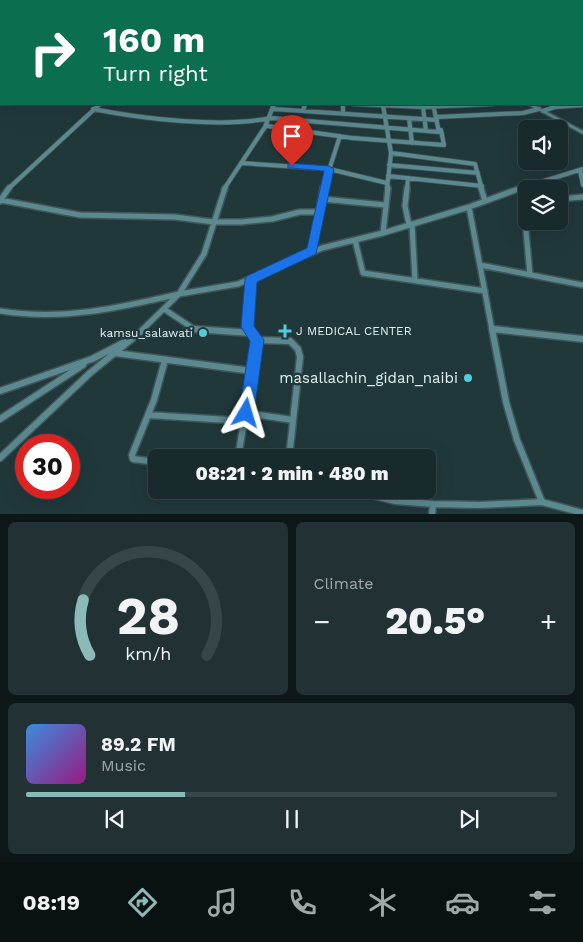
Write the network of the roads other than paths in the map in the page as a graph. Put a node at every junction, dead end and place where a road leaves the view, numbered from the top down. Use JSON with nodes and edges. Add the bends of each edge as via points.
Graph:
{"nodes":[{"id":1,"x":99,"y":105,"type":"edge"},
{"id":2,"x":305,"y":105,"type":"edge"},
{"id":3,"x":342,"y":105,"type":"edge"},
{"id":4,"x":383,"y":105,"type":"edge"},
{"id":5,"x":434,"y":105,"type":"edge"},
{"id":6,"x":531,"y":105,"type":"edge"},
{"id":7,"x":583,"y":105,"type":"edge"},
{"id":8,"x":273,"y":106,"type":"edge"},
{"id":9,"x":422,"y":107,"type":"junction"},
{"id":10,"x":93,"y":109,"type":"junction"},
{"id":11,"x":541,"y":110,"type":"junction"},
{"id":12,"x":304,"y":111,"type":"junction"},
{"id":13,"x":343,"y":114,"type":"junction"},
{"id":14,"x":384,"y":117,"type":"junction"},
{"id":15,"x":271,"y":118,"type":"junction"},
{"id":16,"x":410,"y":118,"type":"junction"},
{"id":17,"x":425,"y":119,"type":"junction"},
{"id":18,"x":437,"y":119,"type":"junction"},
{"id":19,"x":266,"y":126,"type":"junction"},
{"id":20,"x":386,"y":129,"type":"junction"},
{"id":21,"x":412,"y":130,"type":"junction"},
{"id":22,"x":441,"y":130,"type":"junction"},
{"id":23,"x":426,"y":131,"type":"junction"},
{"id":24,"x":583,"y":133,"type":"edge"},
{"id":25,"x":340,"y":136,"type":"junction"},
{"id":26,"x":389,"y":141,"type":"junction"},
{"id":27,"x":412,"y":143,"type":"junction"},
{"id":28,"x":391,"y":153,"type":"junction"},
{"id":29,"x":240,"y":163,"type":"junction"},
{"id":30,"x":389,"y":165,"type":"junction"},
{"id":31,"x":424,"y":168,"type":"junction"},
{"id":32,"x":329,"y":169,"type":"junction"},
{"id":33,"x":582,"y":169,"type":"edge"},
{"id":34,"x":478,"y":173,"type":"junction"},
{"id":35,"x":388,"y":176,"type":"junction"},
{"id":36,"x":408,"y":178,"type":"junction"},
{"id":37,"x":424,"y":180,"type":"junction"},
{"id":38,"x":387,"y":183,"type":"junction"},
{"id":39,"x":583,"y":185,"type":"edge"},
{"id":40,"x":482,"y":186,"type":"junction"},
{"id":41,"x":583,"y":197,"type":"edge"},
{"id":42,"x":568,"y":198,"type":"edge"},
{"id":43,"x":322,"y":199,"type":"junction"},
{"id":44,"x":0,"y":201,"type":"edge"},
{"id":45,"x":485,"y":201,"type":"junction"},
{"id":46,"x":385,"y":205,"type":"junction"},
{"id":47,"x":469,"y":207,"type":"junction"},
{"id":48,"x":318,"y":212,"type":"junction"},
{"id":49,"x":213,"y":222,"type":"junction"},
{"id":50,"x":411,"y":225,"type":"junction"},
{"id":51,"x":526,"y":230,"type":"edge"},
{"id":52,"x":383,"y":233,"type":"junction"},
{"id":53,"x":355,"y":240,"type":"junction"},
{"id":54,"x":312,"y":251,"type":"junction"},
{"id":55,"x":480,"y":265,"type":"junction"},
{"id":56,"x":530,"y":275,"type":"junction"},
{"id":57,"x":251,"y":279,"type":"junction"},
{"id":58,"x":415,"y":280,"type":"junction"},
{"id":59,"x":583,"y":285,"type":"edge"},
{"id":60,"x":485,"y":291,"type":"junction"},
{"id":61,"x":180,"y":294,"type":"junction"},
{"id":62,"x":164,"y":309,"type":"junction"},
{"id":63,"x":0,"y":311,"type":"edge"},
{"id":64,"x":493,"y":329,"type":"junction"},
{"id":65,"x":252,"y":333,"type":"junction"},
{"id":66,"x":136,"y":336,"type":"junction"},
{"id":67,"x":583,"y":339,"type":"edge"},
{"id":68,"x":257,"y":340,"type":"junction"},
{"id":69,"x":115,"y":353,"type":"junction"},
{"id":70,"x":92,"y":359,"type":"junction"},
{"id":71,"x":164,"y":360,"type":"junction"},
{"id":72,"x":252,"y":371,"type":"junction"},
{"id":73,"x":0,"y":391,"type":"edge"},
{"id":74,"x":148,"y":415,"type":"junction"},
{"id":75,"x":246,"y":417,"type":"junction"},
{"id":76,"x":0,"y":419,"type":"edge"},
{"id":77,"x":293,"y":420,"type":"junction"},
{"id":78,"x":240,"y":449,"type":"edge"},
{"id":79,"x":290,"y":449,"type":"edge"},
{"id":80,"x":0,"y":458,"type":"edge"},
{"id":81,"x":148,"y":462,"type":"edge"},
{"id":82,"x":387,"y":499,"type":"edge"},
{"id":83,"x":542,"y":502,"type":"junction"},
{"id":84,"x":433,"y":504,"type":"junction"},
{"id":85,"x":583,"y":513,"type":"edge"},
{"id":86,"x":432,"y":514,"type":"edge"}],
"edges":[{"from":1,"to":10,"type":"street"},
{"from":2,"to":12,"type":"street"},
{"from":3,"to":13,"type":"street"},
{"from":4,"to":9,"type":"street"},
{"from":4,"to":14,"type":"street"},
{"from":5,"to":9,"type":"street"},
{"from":5,"to":18,"type":"street"},
{"from":6,"to":11,"type":"street"},
{"from":7,"to":11,"type":"street"},
{"from":8,"to":12,"type":"street"},
{"from":8,"to":15,"type":"street"},
{"from":9,"to":17,"type":"street"},
{"from":10,"to":15,"type":"street","via":[[145,118],[225,123],[249,123]]},
{"from":10,"to":44,"type":"street","via":[[8,189]]},
{"from":11,"to":18,"type":"street"},
{"from":11,"to":24,"type":"street"},
{"from":12,"to":13,"type":"street"},
{"from":13,"to":14,"type":"street"},
{"from":14,"to":16,"type":"street"},
{"from":14,"to":20,"type":"street"},
{"from":15,"to":19,"type":"street"},
{"from":15,"to":20,"type":"street"},
{"from":16,"to":17,"type":"street"},
{"from":16,"to":21,"type":"street"},
{"from":17,"to":18,"type":"street"},
{"from":17,"to":23,"type":"street"},
{"from":18,"to":22,"type":"street"},
{"from":19,"to":25,"type":"street"},
{"from":19,"to":29,"type":"street"},
{"from":20,"to":21,"type":"street"},
{"from":20,"to":26,"type":"street"},
{"from":21,"to":23,"type":"street"},
{"from":21,"to":27,"type":"street"},
{"from":22,"to":23,"type":"street"},
{"from":22,"to":27,"type":"street","via":[[444,146]]},
{"from":25,"to":26,"type":"street"},
{"from":25,"to":32,"type":"street"},
{"from":26,"to":27,"type":"street"},
{"from":26,"to":28,"type":"street"},
{"from":28,"to":30,"type":"street"},
{"from":28,"to":34,"type":"street","via":[[471,163],[477,166]]},
{"from":29,"to":32,"type":"street"},
{"from":29,"to":49,"type":"street","via":[[224,191]]},
{"from":30,"to":31,"type":"street"},
{"from":30,"to":35,"type":"street"},
{"from":31,"to":34,"type":"street"},
{"from":31,"to":37,"type":"street"},
{"from":32,"to":38,"type":"street"},
{"from":32,"to":43,"type":"street"},
{"from":33,"to":39,"type":"street"},
{"from":33,"to":45,"type":"street"},
{"from":34,"to":40,"type":"street"},
{"from":35,"to":36,"type":"street"},
{"from":35,"to":38,"type":"street"},
{"from":36,"to":37,"type":"street"},
{"from":36,"to":50,"type":"street","via":[[405,206]]},
{"from":37,"to":40,"type":"street"},
{"from":38,"to":46,"type":"street"},
{"from":40,"to":45,"type":"street"},
{"from":41,"to":42,"type":"street"},
{"from":43,"to":46,"type":"street"},
{"from":43,"to":48,"type":"street"},
{"from":44,"to":49,"type":"street","via":[[80,215]]},
{"from":45,"to":47,"type":"street"},
{"from":46,"to":52,"type":"street"},
{"from":47,"to":50,"type":"street"},
{"from":47,"to":55,"type":"street"},
{"from":48,"to":49,"type":"street","via":[[241,222]]},
{"from":48,"to":54,"type":"street"},
{"from":49,"to":61,"type":"street","via":[[202,260]]},
{"from":50,"to":52,"type":"street"},
{"from":50,"to":58,"type":"street"},
{"from":51,"to":56,"type":"street"},
{"from":52,"to":53,"type":"street"},
{"from":53,"to":54,"type":"street"},
{"from":53,"to":58,"type":"street","via":[[362,273]]},
{"from":54,"to":57,"type":"street"},
{"from":55,"to":56,"type":"street"},
{"from":55,"to":60,"type":"street"},
{"from":56,"to":59,"type":"street"},
{"from":57,"to":61,"type":"street"},
{"from":57,"to":65,"type":"street","via":[[248,327]]},
{"from":58,"to":60,"type":"street"},
{"from":60,"to":64,"type":"street"},
{"from":61,"to":62,"type":"street"},
{"from":61,"to":63,"type":"street","via":[[63,318],[26,317]]},
{"from":62,"to":65,"type":"street","via":[[194,329]]},
{"from":62,"to":66,"type":"street"},
{"from":64,"to":67,"type":"street"},
{"from":64,"to":83,"type":"street","via":[[506,402],[517,440]]},
{"from":65,"to":68,"type":"street"},
{"from":66,"to":69,"type":"street"},
{"from":66,"to":70,"type":"street"},
{"from":68,"to":72,"type":"street"},
{"from":68,"to":77,"type":"street","via":[[289,340],[298,347],[300,357]]},
{"from":69,"to":71,"type":"street"},
{"from":69,"to":80,"type":"street"},
{"from":70,"to":73,"type":"street"},
{"from":70,"to":76,"type":"street"},
{"from":71,"to":72,"type":"street"},
{"from":71,"to":74,"type":"street"},
{"from":72,"to":75,"type":"street"},
{"from":74,"to":75,"type":"street"},
{"from":74,"to":81,"type":"street","via":[[132,455],[133,459]]},
{"from":75,"to":77,"type":"street"},
{"from":75,"to":78,"type":"street"},
{"from":77,"to":79,"type":"street"},
{"from":82,"to":84,"type":"street"},
{"from":83,"to":84,"type":"street"},
{"from":83,"to":85,"type":"street"},
{"from":84,"to":86,"type":"street"}]}
